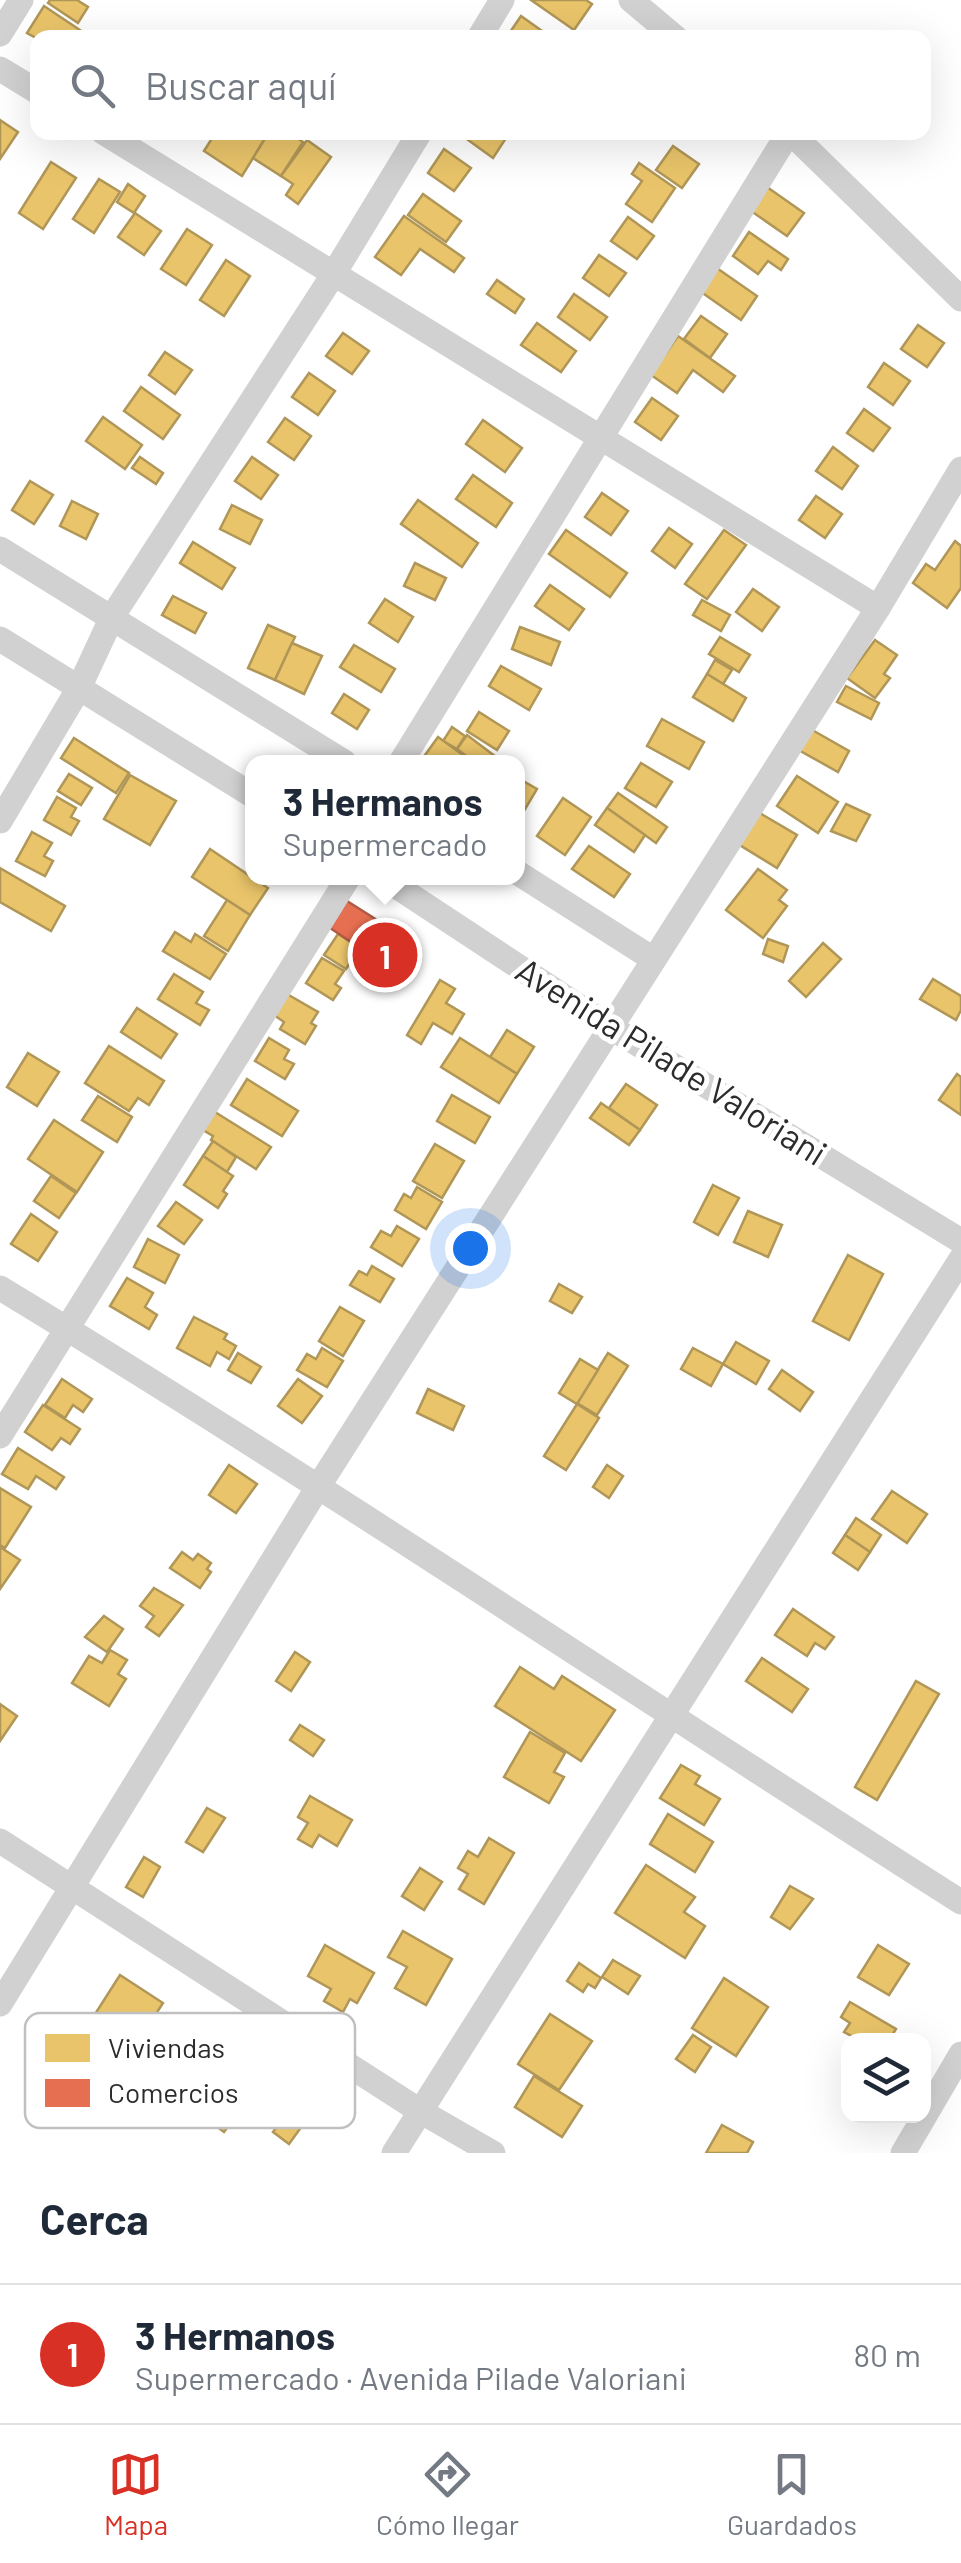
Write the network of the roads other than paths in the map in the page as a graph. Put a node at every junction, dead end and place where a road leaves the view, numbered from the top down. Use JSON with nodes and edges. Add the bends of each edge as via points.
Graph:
{"nodes":[{"id":1,"x":21,"y":0,"type":"edge"},
{"id":2,"x":502,"y":0,"type":"edge"},
{"id":3,"x":631,"y":0,"type":"edge"},
{"id":4,"x":484,"y":30,"type":"edge"},
{"id":5,"x":667,"y":30,"type":"edge"},
{"id":6,"x":0,"y":34,"type":"edge"},
{"id":7,"x":0,"y":69,"type":"edge"},
{"id":8,"x":30,"y":87,"type":"edge"},
{"id":9,"x":116,"y":140,"type":"edge"},
{"id":10,"x":415,"y":140,"type":"edge"},
{"id":11,"x":784,"y":140,"type":"edge"},
{"id":12,"x":797,"y":140,"type":"edge"},
{"id":13,"x":333,"y":275,"type":"junction"},
{"id":14,"x":961,"y":299,"type":"edge"},
{"id":15,"x":600,"y":440,"type":"junction"},
{"id":16,"x":961,"y":469,"type":"edge"},
{"id":17,"x":0,"y":549,"type":"edge"},
{"id":18,"x":878,"y":608,"type":"junction"},
{"id":19,"x":112,"y":618,"type":"junction"},
{"id":20,"x":0,"y":639,"type":"edge"},
{"id":21,"x":79,"y":688,"type":"junction"},
{"id":22,"x":333,"y":755,"type":"edge"},
{"id":23,"x":405,"y":755,"type":"edge"},
{"id":24,"x":245,"y":791,"type":"edge"},
{"id":25,"x":0,"y":822,"type":"edge"},
{"id":26,"x":525,"y":877,"type":"edge"},
{"id":27,"x":344,"y":885,"type":"edge"},
{"id":28,"x":395,"y":885,"type":"edge"},
{"id":29,"x":653,"y":959,"type":"junction"},
{"id":30,"x":610,"y":1026,"type":"junction"},
{"id":31,"x":961,"y":1241,"type":"edge"},
{"id":32,"x":961,"y":1260,"type":"edge"},
{"id":33,"x":0,"y":1288,"type":"edge"},
{"id":34,"x":69,"y":1330,"type":"junction"},
{"id":35,"x":0,"y":1436,"type":"edge"},
{"id":36,"x":318,"y":1487,"type":"junction"},
{"id":37,"x":668,"y":1716,"type":"junction"},
{"id":38,"x":0,"y":1842,"type":"edge"},
{"id":39,"x":72,"y":1887,"type":"junction"},
{"id":40,"x":961,"y":1902,"type":"edge"},
{"id":41,"x":0,"y":2004,"type":"edge"},
{"id":42,"x":269,"y":2013,"type":"edge"},
{"id":43,"x":961,"y":2054,"type":"edge"},
{"id":44,"x":355,"y":2068,"type":"edge"},
{"id":45,"x":420,"y":2110,"type":"junction"},
{"id":46,"x":394,"y":2153,"type":"edge"},
{"id":47,"x":493,"y":2153,"type":"edge"},
{"id":48,"x":904,"y":2153,"type":"edge"}],
"edges":[{"from":1,"to":6,"type":"street"},
{"from":2,"to":4,"type":"street"},
{"from":3,"to":5,"type":"street"},
{"from":7,"to":8,"type":"street"},
{"from":9,"to":13,"type":"street"},
{"from":10,"to":13,"type":"street"},
{"from":11,"to":15,"type":"street"},
{"from":12,"to":14,"type":"street"},
{"from":13,"to":15,"type":"street"},
{"from":13,"to":19,"type":"street"},
{"from":15,"to":18,"type":"street"},
{"from":15,"to":23,"type":"street"},
{"from":16,"to":18,"type":"street"},
{"from":17,"to":19,"type":"street"},
{"from":18,"to":29,"type":"street"},
{"from":19,"to":21,"type":"street"},
{"from":19,"to":22,"type":"street"},
{"from":20,"to":21,"type":"street"},
{"from":21,"to":24,"type":"street"},
{"from":21,"to":25,"type":"street"},
{"from":26,"to":29,"type":"street"},
{"from":27,"to":34,"type":"street"},
{"from":28,"to":30,"type":"street","name":"Avenida Pilade Valoriani"},
{"from":29,"to":30,"type":"street"},
{"from":30,"to":31,"type":"street","name":"Avenida Pilade Valoriani"},
{"from":30,"to":36,"type":"street"},
{"from":32,"to":37,"type":"street"},
{"from":33,"to":34,"type":"street"},
{"from":34,"to":35,"type":"street"},
{"from":34,"to":36,"type":"street"},
{"from":36,"to":37,"type":"street"},
{"from":36,"to":39,"type":"street"},
{"from":37,"to":40,"type":"street"},
{"from":37,"to":45,"type":"street"},
{"from":38,"to":39,"type":"street"},
{"from":39,"to":41,"type":"street"},
{"from":39,"to":42,"type":"street"},
{"from":43,"to":48,"type":"street"},
{"from":44,"to":45,"type":"street"},
{"from":45,"to":46,"type":"street"},
{"from":45,"to":47,"type":"street"}]}
